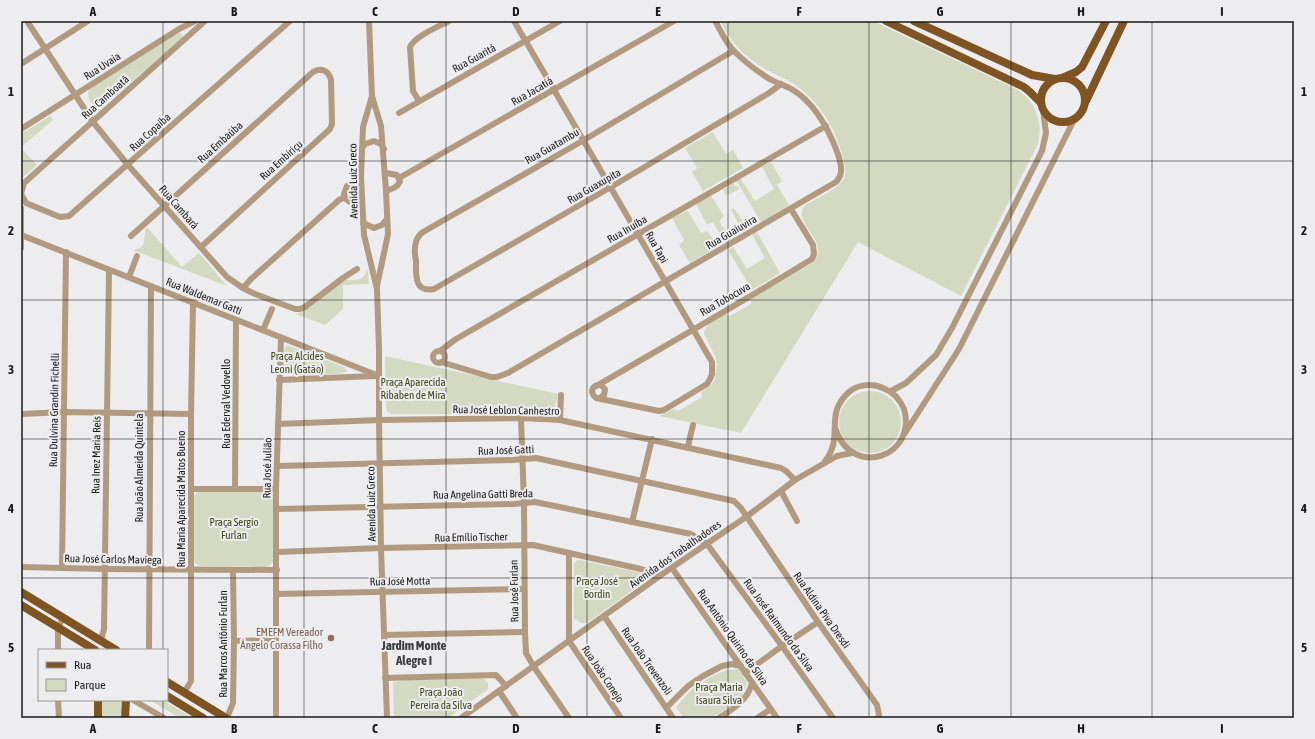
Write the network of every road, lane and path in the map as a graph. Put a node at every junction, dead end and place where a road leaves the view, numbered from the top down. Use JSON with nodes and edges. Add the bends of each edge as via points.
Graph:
{"nodes":[{"id":1,"x":27,"y":21,"type":"edge"},
{"id":2,"x":88,"y":21,"type":"edge"},
{"id":3,"x":195,"y":21,"type":"edge"},
{"id":4,"x":205,"y":21,"type":"edge"},
{"id":5,"x":290,"y":21,"type":"edge"},
{"id":6,"x":370,"y":21,"type":"edge"},
{"id":7,"x":449,"y":21,"type":"edge"},
{"id":8,"x":514,"y":21,"type":"edge"},
{"id":9,"x":560,"y":21,"type":"edge"},
{"id":10,"x":674,"y":21,"type":"edge"},
{"id":11,"x":715,"y":21,"type":"edge"},
{"id":12,"x":886,"y":21,"type":"edge"},
{"id":13,"x":914,"y":21,"type":"edge"},
{"id":14,"x":1106,"y":21,"type":"edge"},
{"id":15,"x":1124,"y":21,"type":"edge"},
{"id":16,"x":179,"y":29,"type":"junction"},
{"id":17,"x":187,"y":38,"type":"junction"},
{"id":18,"x":526,"y":41,"type":"junction"},
{"id":19,"x":45,"y":48,"type":"junction"},
{"id":20,"x":733,"y":51,"type":"junction"},
{"id":21,"x":21,"y":64,"type":"edge"},
{"id":22,"x":326,"y":71,"type":"joint"},
{"id":23,"x":1059,"y":78,"type":"junction"},
{"id":24,"x":781,"y":84,"type":"junction"},
{"id":25,"x":554,"y":90,"type":"junction"},
{"id":26,"x":76,"y":95,"type":"junction"},
{"id":27,"x":372,"y":96,"type":"junction"},
{"id":28,"x":419,"y":101,"type":"junction"},
{"id":29,"x":1086,"y":102,"type":"junction"},
{"id":30,"x":1042,"y":106,"type":"junction"},
{"id":31,"x":398,"y":113,"type":"dead end"},
{"id":32,"x":1074,"y":120,"type":"junction"},
{"id":33,"x":93,"y":122,"type":"junction"},
{"id":34,"x":826,"y":126,"type":"junction"},
{"id":35,"x":21,"y":130,"type":"edge"},
{"id":36,"x":584,"y":140,"type":"junction"},
{"id":37,"x":362,"y":149,"type":"junction"},
{"id":38,"x":384,"y":149,"type":"junction"},
{"id":39,"x":128,"y":165,"type":"junction"},
{"id":40,"x":386,"y":173,"type":"junction"},
{"id":41,"x":361,"y":177,"type":"junction"},
{"id":42,"x":400,"y":178,"type":"junction"},
{"id":43,"x":611,"y":187,"type":"junction"},
{"id":44,"x":21,"y":190,"type":"edge"},
{"id":45,"x":386,"y":191,"type":"junction"},
{"id":46,"x":345,"y":197,"type":"junction"},
{"id":47,"x":362,"y":202,"type":"junction"},
{"id":48,"x":165,"y":205,"type":"junction"},
{"id":49,"x":21,"y":208,"type":"edge"},
{"id":50,"x":791,"y":209,"type":"junction"},
{"id":51,"x":387,"y":219,"type":"junction"},
{"id":52,"x":363,"y":223,"type":"junction"},
{"id":53,"x":639,"y":234,"type":"junction"},
{"id":54,"x":21,"y":235,"type":"edge"},
{"id":55,"x":131,"y":236,"type":"dead end"},
{"id":56,"x":201,"y":247,"type":"junction"},
{"id":57,"x":21,"y":248,"type":"edge"},
{"id":58,"x":66,"y":252,"type":"junction"},
{"id":59,"x":137,"y":256,"type":"dead end"},
{"id":60,"x":358,"y":269,"type":"dead end"},
{"id":61,"x":109,"y":270,"type":"junction"},
{"id":62,"x":130,"y":277,"type":"junction"},
{"id":63,"x":416,"y":279,"type":"joint"},
{"id":64,"x":666,"y":282,"type":"junction"},
{"id":65,"x":151,"y":286,"type":"junction"},
{"id":66,"x":243,"y":288,"type":"junction"},
{"id":67,"x":377,"y":289,"type":"junction"},
{"id":68,"x":193,"y":302,"type":"junction"},
{"id":69,"x":272,"y":309,"type":"dead end"},
{"id":70,"x":236,"y":320,"type":"junction"},
{"id":71,"x":694,"y":329,"type":"junction"},
{"id":72,"x":263,"y":330,"type":"junction"},
{"id":73,"x":280,"y":338,"type":"junction"},
{"id":74,"x":440,"y":351,"type":"junction"},
{"id":75,"x":441,"y":362,"type":"junction"},
{"id":76,"x":349,"y":365,"type":"junction"},
{"id":77,"x":341,"y":376,"type":"junction"},
{"id":78,"x":379,"y":376,"type":"junction"},
{"id":79,"x":279,"y":380,"type":"junction"},
{"id":80,"x":598,"y":385,"type":"junction"},
{"id":81,"x":891,"y":392,"type":"junction"},
{"id":82,"x":560,"y":395,"type":"dead end"},
{"id":83,"x":600,"y":398,"type":"junction"},
{"id":84,"x":64,"y":412,"type":"junction"},
{"id":85,"x":21,"y":414,"type":"edge"},
{"id":86,"x":106,"y":414,"type":"junction"},
{"id":87,"x":150,"y":414,"type":"junction"},
{"id":88,"x":191,"y":414,"type":"junction"},
{"id":89,"x":521,"y":418,"type":"junction"},
{"id":90,"x":379,"y":420,"type":"junction"},
{"id":91,"x":560,"y":420,"type":"junction"},
{"id":92,"x":278,"y":424,"type":"junction"},
{"id":93,"x":693,"y":425,"type":"dead end"},
{"id":94,"x":835,"y":428,"type":"junction"},
{"id":95,"x":904,"y":433,"type":"junction"},
{"id":96,"x":652,"y":439,"type":"junction"},
{"id":97,"x":688,"y":446,"type":"junction"},
{"id":98,"x":852,"y":453,"type":"junction"},
{"id":99,"x":523,"y":459,"type":"junction"},
{"id":100,"x":380,"y":464,"type":"junction"},
{"id":101,"x":823,"y":464,"type":"junction"},
{"id":102,"x":277,"y":466,"type":"junction"},
{"id":103,"x":796,"y":480,"type":"junction"},
{"id":104,"x":642,"y":482,"type":"junction"},
{"id":105,"x":235,"y":488,"type":"junction"},
{"id":106,"x":192,"y":489,"type":"junction"},
{"id":107,"x":276,"y":489,"type":"junction"},
{"id":108,"x":781,"y":491,"type":"junction"},
{"id":109,"x":524,"y":503,"type":"junction"},
{"id":110,"x":381,"y":506,"type":"junction"},
{"id":111,"x":277,"y":509,"type":"junction"},
{"id":112,"x":746,"y":517,"type":"junction"},
{"id":113,"x":797,"y":521,"type":"dead end"},
{"id":114,"x":632,"y":522,"type":"junction"},
{"id":115,"x":707,"y":544,"type":"junction"},
{"id":116,"x":523,"y":546,"type":"junction"},
{"id":117,"x":381,"y":548,"type":"junction"},
{"id":118,"x":277,"y":552,"type":"junction"},
{"id":119,"x":569,"y":553,"type":"junction"},
{"id":120,"x":21,"y":567,"type":"edge"},
{"id":121,"x":62,"y":568,"type":"junction"},
{"id":122,"x":672,"y":568,"type":"junction"},
{"id":123,"x":104,"y":569,"type":"junction"},
{"id":124,"x":149,"y":569,"type":"junction"},
{"id":125,"x":191,"y":570,"type":"junction"},
{"id":126,"x":233,"y":570,"type":"junction"},
{"id":127,"x":276,"y":570,"type":"junction"},
{"id":128,"x":661,"y":575,"type":"junction"},
{"id":129,"x":524,"y":589,"type":"junction"},
{"id":130,"x":21,"y":592,"type":"edge"},
{"id":131,"x":382,"y":592,"type":"junction"},
{"id":132,"x":277,"y":594,"type":"junction"},
{"id":133,"x":21,"y":605,"type":"edge"},
{"id":134,"x":604,"y":616,"type":"junction"},
{"id":135,"x":63,"y":618,"type":"junction"},
{"id":136,"x":818,"y":622,"type":"junction"},
{"id":137,"x":58,"y":628,"type":"junction"},
{"id":138,"x":525,"y":632,"type":"junction"},
{"id":139,"x":384,"y":635,"type":"junction"},
{"id":140,"x":101,"y":640,"type":"junction"},
{"id":141,"x":276,"y":640,"type":"junction"},
{"id":142,"x":234,"y":641,"type":"junction"},
{"id":143,"x":570,"y":641,"type":"junction"},
{"id":144,"x":782,"y":646,"type":"junction"},
{"id":145,"x":58,"y":649,"type":"edge"},
{"id":146,"x":93,"y":649,"type":"edge"},
{"id":147,"x":99,"y":649,"type":"edge"},
{"id":148,"x":114,"y":649,"type":"edge"},
{"id":149,"x":149,"y":649,"type":"edge"},
{"id":150,"x":534,"y":666,"type":"junction"},
{"id":151,"x":741,"y":666,"type":"junction"},
{"id":152,"x":745,"y":673,"type":"junction"},
{"id":153,"x":386,"y":678,"type":"junction"},
{"id":154,"x":168,"y":683,"type":"edge"},
{"id":155,"x":752,"y":683,"type":"junction"},
{"id":156,"x":506,"y":686,"type":"junction"},
{"id":157,"x":499,"y":691,"type":"junction"},
{"id":158,"x":184,"y":693,"type":"junction"},
{"id":159,"x":168,"y":697,"type":"edge"},
{"id":160,"x":58,"y":701,"type":"edge"},
{"id":161,"x":98,"y":701,"type":"edge"},
{"id":162,"x":126,"y":701,"type":"edge"},
{"id":163,"x":135,"y":701,"type":"edge"},
{"id":164,"x":667,"y":707,"type":"junction"},
{"id":165,"x":770,"y":709,"type":"junction"},
{"id":166,"x":878,"y":716,"type":"edge"},
{"id":167,"x":464,"y":717,"type":"edge"},
{"id":168,"x":723,"y":717,"type":"edge"},
{"id":169,"x":58,"y":718,"type":"edge"},
{"id":170,"x":98,"y":718,"type":"edge"},
{"id":171,"x":125,"y":718,"type":"edge"},
{"id":172,"x":164,"y":718,"type":"edge"},
{"id":173,"x":203,"y":718,"type":"edge"},
{"id":174,"x":227,"y":718,"type":"edge"},
{"id":175,"x":276,"y":718,"type":"edge"},
{"id":176,"x":387,"y":718,"type":"edge"},
{"id":177,"x":517,"y":718,"type":"edge"},
{"id":178,"x":569,"y":718,"type":"edge"},
{"id":179,"x":620,"y":718,"type":"edge"},
{"id":180,"x":673,"y":718,"type":"edge"},
{"id":181,"x":758,"y":718,"type":"edge"},
{"id":182,"x":777,"y":718,"type":"edge"},
{"id":183,"x":833,"y":718,"type":"edge"}],
"edges":[{"from":1,"to":19,"type":"street","name":"Rua Cambará"},
{"from":2,"to":19,"type":"street"},
{"from":3,"to":16,"type":"street","name":"Rua Uvaia"},
{"from":4,"to":17,"type":"street","name":"Rua Camboatã"},
{"from":5,"to":39,"type":"street","name":"Rua Copaíba"},
{"from":6,"to":27,"type":"street","name":"Avenida Luiz Greco"},
{"from":7,"to":28,"type":"street","via":[[416,39],[410,47],[413,91]]},
{"from":8,"to":18,"type":"street","name":"Rua Tapi"},
{"from":9,"to":18,"type":"street","name":"Rua Guaritá"},
{"from":10,"to":25,"type":"street","name":"Rua Jacatiá"},
{"from":11,"to":20,"type":"street","name":"Rua Guaiuvira"},
{"from":12,"to":30,"type":"main road","via":[[1024,87]]},
{"from":13,"to":23,"type":"main road","via":[[1032,75]]},
{"from":14,"to":23,"type":"main road","via":[[1082,67]]},
{"from":15,"to":29,"type":"main road"},
{"from":16,"to":17,"type":"street"},
{"from":16,"to":26,"type":"street","name":"Rua Uvaia"},
{"from":17,"to":33,"type":"street","name":"Rua Camboatã"},
{"from":18,"to":25,"type":"street","name":"Rua Tapi"},
{"from":18,"to":28,"type":"street","name":"Rua Guaritá"},
{"from":19,"to":21,"type":"street"},
{"from":19,"to":26,"type":"street","name":"Rua Cambará"},
{"from":20,"to":24,"type":"street","name":"Rua Guaiuvira","via":[[769,79]]},
{"from":20,"to":36,"type":"street","name":"Rua Guatambu"},
{"from":22,"to":48,"type":"street","name":"Rua Embaúba","via":[[313,72]]},
{"from":22,"to":56,"type":"street","name":"Rua Embiriçu","via":[[331,80],[330,129]]},
{"from":23,"to":29,"type":"main road","via":[[1070,79],[1082,87]]},
{"from":23,"to":30,"type":"main road","via":[[1044,88],[1041,95]]},
{"from":24,"to":34,"type":"street","name":"Rua Guaiuvira","via":[[794,90],[804,99]]},
{"from":24,"to":43,"type":"street","name":"Rua Guaxupita"},
{"from":25,"to":36,"type":"street","name":"Rua Tapi"},
{"from":25,"to":42,"type":"street","name":"Rua Jacatiá"},
{"from":26,"to":33,"type":"street","name":"Rua Cambará"},
{"from":26,"to":35,"type":"street","name":"Rua Uvaia"},
{"from":27,"to":37,"type":"street","name":"Avenida Luiz Greco","via":[[363,127]]},
{"from":27,"to":38,"type":"street","name":"Avenida Luiz Greco","via":[[382,126]]},
{"from":28,"to":31,"type":"street","name":"Rua Guaritá"},
{"from":29,"to":32,"type":"main road","via":[[1080,115]]},
{"from":30,"to":32,"type":"main road","via":[[1053,121],[1068,123]]},
{"from":30,"to":81,"type":"street","via":[[1046,133],[1042,150],[952,328],[936,355],[906,383]]},
{"from":32,"to":95,"type":"street","via":[[959,349]]},
{"from":33,"to":39,"type":"street","name":"Rua Cambará"},
{"from":33,"to":44,"type":"street","name":"Rua Camboatã","via":[[24,183]]},
{"from":34,"to":50,"type":"street","name":"Rua Guaiuvira","via":[[842,170],[840,179]]},
{"from":34,"to":53,"type":"street","name":"Rua Inuíba"},
{"from":36,"to":43,"type":"street","name":"Rua Tapi"},
{"from":36,"to":63,"type":"street","name":"Rua Guatambu","via":[[423,232],[415,244]]},
{"from":37,"to":38,"type":"street","via":[[364,144],[374,141],[381,144]]},
{"from":37,"to":41,"type":"street","name":"Avenida Luiz Greco"},
{"from":38,"to":40,"type":"street","name":"Avenida Luiz Greco"},
{"from":39,"to":44,"type":"street","name":"Rua Copaíba","via":[[73,213],[65,217],[26,203]]},
{"from":39,"to":48,"type":"street","name":"Rua Cambará"},
{"from":40,"to":42,"type":"street","via":[[395,174]]},
{"from":40,"to":45,"type":"street","name":"Avenida Luiz Greco"},
{"from":41,"to":46,"type":"street","via":[[346,188]]},
{"from":41,"to":47,"type":"street","name":"Avenida Luiz Greco"},
{"from":42,"to":45,"type":"street","name":"Rua Jacatiá","via":[[398,185]]},
{"from":43,"to":53,"type":"street","name":"Rua Tapi"},
{"from":43,"to":63,"type":"street","name":"Rua Guaxupita","via":[[434,289],[423,289]]},
{"from":45,"to":51,"type":"street","name":"Avenida Luiz Greco"},
{"from":46,"to":47,"type":"street","via":[[351,202]]},
{"from":46,"to":66,"type":"street","via":[[251,278]]},
{"from":47,"to":52,"type":"street","name":"Avenida Luiz Greco"},
{"from":48,"to":55,"type":"street","name":"Rua Embaúba"},
{"from":48,"to":56,"type":"street","name":"Rua Cambará"},
{"from":49,"to":54,"type":"street"},
{"from":50,"to":64,"type":"street","name":"Rua Guaiuvira"},
{"from":50,"to":71,"type":"street","name":"Rua Tobocuva","via":[[813,245],[812,258]]},
{"from":51,"to":52,"type":"street","via":[[382,225],[374,228]]},
{"from":51,"to":67,"type":"street","name":"Avenida Luiz Greco","via":[[388,234]]},
{"from":52,"to":67,"type":"street","name":"Avenida Luiz Greco"},
{"from":53,"to":64,"type":"street","name":"Rua Tapi"},
{"from":53,"to":74,"type":"street","name":"Rua Inuíba","via":[[456,339]]},
{"from":54,"to":57,"type":"street"},
{"from":54,"to":58,"type":"street","name":"Rua Waldemar Gatti"},
{"from":56,"to":66,"type":"street","name":"Rua Cambará","via":[[227,277]]},
{"from":58,"to":61,"type":"street","name":"Rua Waldemar Gatti"},
{"from":58,"to":84,"type":"street","name":"Rua Dulvina Grandin Fichelli"},
{"from":59,"to":62,"type":"street"},
{"from":60,"to":66,"type":"street","name":"Rua Cambará","via":[[300,309]]},
{"from":61,"to":62,"type":"street","name":"Rua Waldemar Gatti"},
{"from":61,"to":86,"type":"street","name":"Rua Inez Maria Reis"},
{"from":62,"to":65,"type":"street","name":"Rua Waldemar Gatti"},
{"from":64,"to":71,"type":"street","name":"Rua Tapi"},
{"from":64,"to":75,"type":"street","name":"Rua Guaiuvira","via":[[502,376],[491,377]]},
{"from":65,"to":68,"type":"street","name":"Rua Waldemar Gatti"},
{"from":65,"to":87,"type":"street","name":"Rua João Almeida Quintela"},
{"from":67,"to":78,"type":"street","name":"Avenida Luiz Greco"},
{"from":68,"to":70,"type":"street","name":"Rua Waldemar Gatti"},
{"from":68,"to":88,"type":"street","name":"Rua Maria Aparecida Matos Bueno"},
{"from":69,"to":72,"type":"street"},
{"from":70,"to":72,"type":"street","name":"Rua Waldemar Gatti"},
{"from":70,"to":105,"type":"street","name":"Rua Ederval Vedovello"},
{"from":71,"to":80,"type":"street","name":"Rua Tobocuva"},
{"from":71,"to":83,"type":"street","name":"Rua Tapi","via":[[712,362],[712,374],[707,384],[659,411]]},
{"from":72,"to":73,"type":"street","name":"Rua Waldemar Gatti"},
{"from":73,"to":76,"type":"street","name":"Rua Waldemar Gatti"},
{"from":73,"to":79,"type":"street","name":"Rua José Julião"},
{"from":74,"to":75,"type":"street","via":[[445,356]]},
{"from":74,"to":75,"type":"street","via":[[436,351],[433,358],[434,361]]},
{"from":76,"to":77,"type":"street","via":[[350,373]]},
{"from":76,"to":78,"type":"street","name":"Rua Waldemar Gatti"},
{"from":77,"to":78,"type":"street"},
{"from":77,"to":79,"type":"street"},
{"from":78,"to":90,"type":"street","name":"Avenida Luiz Greco"},
{"from":79,"to":92,"type":"street","name":"Rua José Julião"},
{"from":80,"to":83,"type":"street","via":[[605,390]]},
{"from":80,"to":83,"type":"street","via":[[592,388],[592,392]]},
{"from":81,"to":94,"type":"street","via":[[878,386],[864,385],[851,391],[840,401],[835,414]]},
{"from":81,"to":95,"type":"street","via":[[902,403],[906,418]]},
{"from":82,"to":91,"type":"street"},
{"from":84,"to":85,"type":"street"},
{"from":84,"to":86,"type":"street"},
{"from":84,"to":121,"type":"street","name":"Rua Dulvina Grandin Fichelli"},
{"from":86,"to":87,"type":"street"},
{"from":86,"to":123,"type":"street","name":"Rua Inez Maria Reis"},
{"from":87,"to":88,"type":"street"},
{"from":87,"to":124,"type":"street","name":"Rua João Almeida Quintela"},
{"from":88,"to":106,"type":"street","name":"Rua Maria Aparecida Matos Bueno"},
{"from":89,"to":90,"type":"street","name":"Rua José Leblon Canhestro"},
{"from":89,"to":91,"type":"street","name":"Rua José Leblon Canhestro"},
{"from":89,"to":99,"type":"street","name":"Rua José Furlan"},
{"from":90,"to":92,"type":"street","name":"Rua José Leblon Canhestro"},
{"from":90,"to":100,"type":"street","name":"Avenida Luiz Greco"},
{"from":91,"to":96,"type":"street","name":"Rua José Leblon Canhestro"},
{"from":92,"to":102,"type":"street","name":"Rua José Julião"},
{"from":93,"to":97,"type":"street"},
{"from":94,"to":98,"type":"street","via":[[838,438]]},
{"from":94,"to":101,"type":"street","name":"Avenida dos Trabalhadores","via":[[833,450]]},
{"from":95,"to":98,"type":"street","via":[[899,444],[890,452],[878,457]]},
{"from":96,"to":97,"type":"street","name":"Rua José Leblon Canhestro"},
{"from":96,"to":104,"type":"street"},
{"from":97,"to":103,"type":"street","name":"Rua José Leblon Canhestro","via":[[781,468]]},
{"from":98,"to":101,"type":"street","name":"Avenida dos Trabalhadores"},
{"from":99,"to":100,"type":"street","name":"Rua José Gatti"},
{"from":99,"to":104,"type":"street","name":"Rua José Gatti","via":[[536,458]]},
{"from":99,"to":109,"type":"street","name":"Rua José Furlan"},
{"from":100,"to":102,"type":"street","name":"Rua José Gatti"},
{"from":100,"to":110,"type":"street","name":"Avenida Luiz Greco"},
{"from":101,"to":103,"type":"street","name":"Avenida dos Trabalhadores"},
{"from":102,"to":107,"type":"street","name":"Rua José Julião"},
{"from":103,"to":108,"type":"street","name":"Avenida dos Trabalhadores"},
{"from":104,"to":112,"type":"street","name":"Rua José Gatti","via":[[734,501]]},
{"from":104,"to":114,"type":"street"},
{"from":105,"to":106,"type":"street"},
{"from":105,"to":107,"type":"street"},
{"from":106,"to":125,"type":"street","name":"Rua Maria Aparecida Matos Bueno"},
{"from":107,"to":111,"type":"street","name":"Rua José Julião"},
{"from":108,"to":112,"type":"street","name":"Avenida dos Trabalhadores"},
{"from":108,"to":113,"type":"street"},
{"from":109,"to":110,"type":"street","name":"Rua Angelina Gatti Breda"},
{"from":109,"to":114,"type":"street","name":"Rua Angelina Gatti Breda","via":[[535,502]]},
{"from":109,"to":116,"type":"street","name":"Rua José Furlan"},
{"from":110,"to":111,"type":"street","name":"Rua Angelina Gatti Breda"},
{"from":110,"to":117,"type":"street","name":"Avenida Luiz Greco"},
{"from":111,"to":118,"type":"street","name":"Rua José Julião"},
{"from":112,"to":115,"type":"street","name":"Avenida dos Trabalhadores"},
{"from":112,"to":136,"type":"street","name":"Rua Aldina Piva Dresdi"},
{"from":114,"to":115,"type":"street","name":"Rua Angelina Gatti Breda","via":[[690,534]]},
{"from":115,"to":122,"type":"street","name":"Avenida dos Trabalhadores"},
{"from":115,"to":144,"type":"street","name":"Rua José Raimundo da Silva"},
{"from":116,"to":117,"type":"street","name":"Rua Emílio Tischer"},
{"from":116,"to":119,"type":"street","name":"Rua Emílio Tischer","via":[[533,545]]},
{"from":116,"to":129,"type":"street","name":"Rua José Furlan"},
{"from":117,"to":118,"type":"street","name":"Rua Emílio Tischer"},
{"from":117,"to":131,"type":"street","name":"Avenida Luiz Greco"},
{"from":118,"to":127,"type":"street","name":"Rua José Julião"},
{"from":119,"to":128,"type":"street","name":"Rua Emílio Tischer"},
{"from":119,"to":143,"type":"street"},
{"from":120,"to":121,"type":"street","name":"Rua José Carlos Maviega"},
{"from":121,"to":123,"type":"street","name":"Rua José Carlos Maviega"},
{"from":122,"to":128,"type":"street","name":"Avenida dos Trabalhadores"},
{"from":122,"to":151,"type":"street","name":"Rua Antônio Quirino da Silva"},
{"from":123,"to":124,"type":"street","name":"Rua José Carlos Maviega"},
{"from":123,"to":140,"type":"street","name":"Rua Inez Maria Reis","via":[[104,629]]},
{"from":124,"to":125,"type":"street","name":"Rua José Carlos Maviega"},
{"from":124,"to":149,"type":"street","name":"Rua João Almeida Quintela"},
{"from":125,"to":126,"type":"street","name":"Rua José Carlos Maviega"},
{"from":125,"to":158,"type":"street","name":"Rua Maria Aparecida Matos Bueno","via":[[191,681]]},
{"from":126,"to":127,"type":"street","name":"Rua José Carlos Maviega"},
{"from":126,"to":142,"type":"street","name":"Rua Marcos Antônio Furlan"},
{"from":127,"to":132,"type":"street","name":"Rua José Julião"},
{"from":128,"to":134,"type":"street","name":"Avenida dos Trabalhadores"},
{"from":129,"to":131,"type":"street","name":"Rua José Motta"},
{"from":129,"to":138,"type":"street","name":"Rua José Furlan"},
{"from":130,"to":135,"type":"main road"},
{"from":131,"to":132,"type":"street","name":"Rua José Motta"},
{"from":131,"to":139,"type":"street","name":"Avenida Luiz Greco"},
{"from":132,"to":141,"type":"street","name":"Rua José Julião"},
{"from":133,"to":137,"type":"main road"},
{"from":134,"to":143,"type":"street","name":"Avenida dos Trabalhadores"},
{"from":134,"to":164,"type":"street","name":"Rua João Trevenzoli"},
{"from":135,"to":137,"type":"street"},
{"from":135,"to":140,"type":"main road"},
{"from":136,"to":144,"type":"street"},
{"from":136,"to":166,"type":"street","name":"Rua Aldina Piva Dresdi","via":[[877,705]]},
{"from":137,"to":145,"type":"street"},
{"from":137,"to":146,"type":"main road"},
{"from":138,"to":139,"type":"street"},
{"from":138,"to":150,"type":"street","name":"Rua José Furlan","via":[[526,653]]},
{"from":139,"to":153,"type":"street","name":"Avenida Luiz Greco"},
{"from":140,"to":147,"type":"main road"},
{"from":140,"to":148,"type":"main road"},
{"from":141,"to":142,"type":"street"},
{"from":141,"to":175,"type":"street","name":"Rua José Julião"},
{"from":142,"to":174,"type":"street","name":"Rua Marcos Antônio Furlan","via":[[233,703]]},
{"from":143,"to":150,"type":"street","name":"Avenida dos Trabalhadores"},
{"from":143,"to":179,"type":"street","name":"Rua João Conejo"},
{"from":144,"to":152,"type":"street"},
{"from":144,"to":183,"type":"street","name":"Rua José Raimundo da Silva"},
{"from":150,"to":156,"type":"street","name":"Avenida dos Trabalhadores"},
{"from":150,"to":178,"type":"street","name":"Rua José Furlan"},
{"from":151,"to":152,"type":"street","name":"Rua Antônio Quirino da Silva"},
{"from":151,"to":164,"type":"street","via":[[722,666],[703,676],[688,686]]},
{"from":152,"to":155,"type":"street","name":"Rua Antônio Quirino da Silva"},
{"from":153,"to":156,"type":"street","via":[[496,675]]},
{"from":153,"to":176,"type":"street","name":"Avenida Luiz Greco"},
{"from":154,"to":158,"type":"main road"},
{"from":155,"to":165,"type":"street","name":"Rua Antônio Quirino da Silva"},
{"from":155,"to":168,"type":"street","via":[[750,691]]},
{"from":156,"to":157,"type":"street","name":"Avenida dos Trabalhadores"},
{"from":157,"to":167,"type":"street","name":"Avenida dos Trabalhadores"},
{"from":157,"to":177,"type":"street"},
{"from":158,"to":174,"type":"main road"},
{"from":159,"to":173,"type":"main road"},
{"from":160,"to":169,"type":"street"},
{"from":161,"to":170,"type":"main road"},
{"from":162,"to":171,"type":"main road"},
{"from":163,"to":172,"type":"street"},
{"from":164,"to":180,"type":"street","name":"Rua João Trevenzoli"},
{"from":165,"to":181,"type":"street"},
{"from":165,"to":182,"type":"street","name":"Rua Antônio Quirino da Silva"}]}
